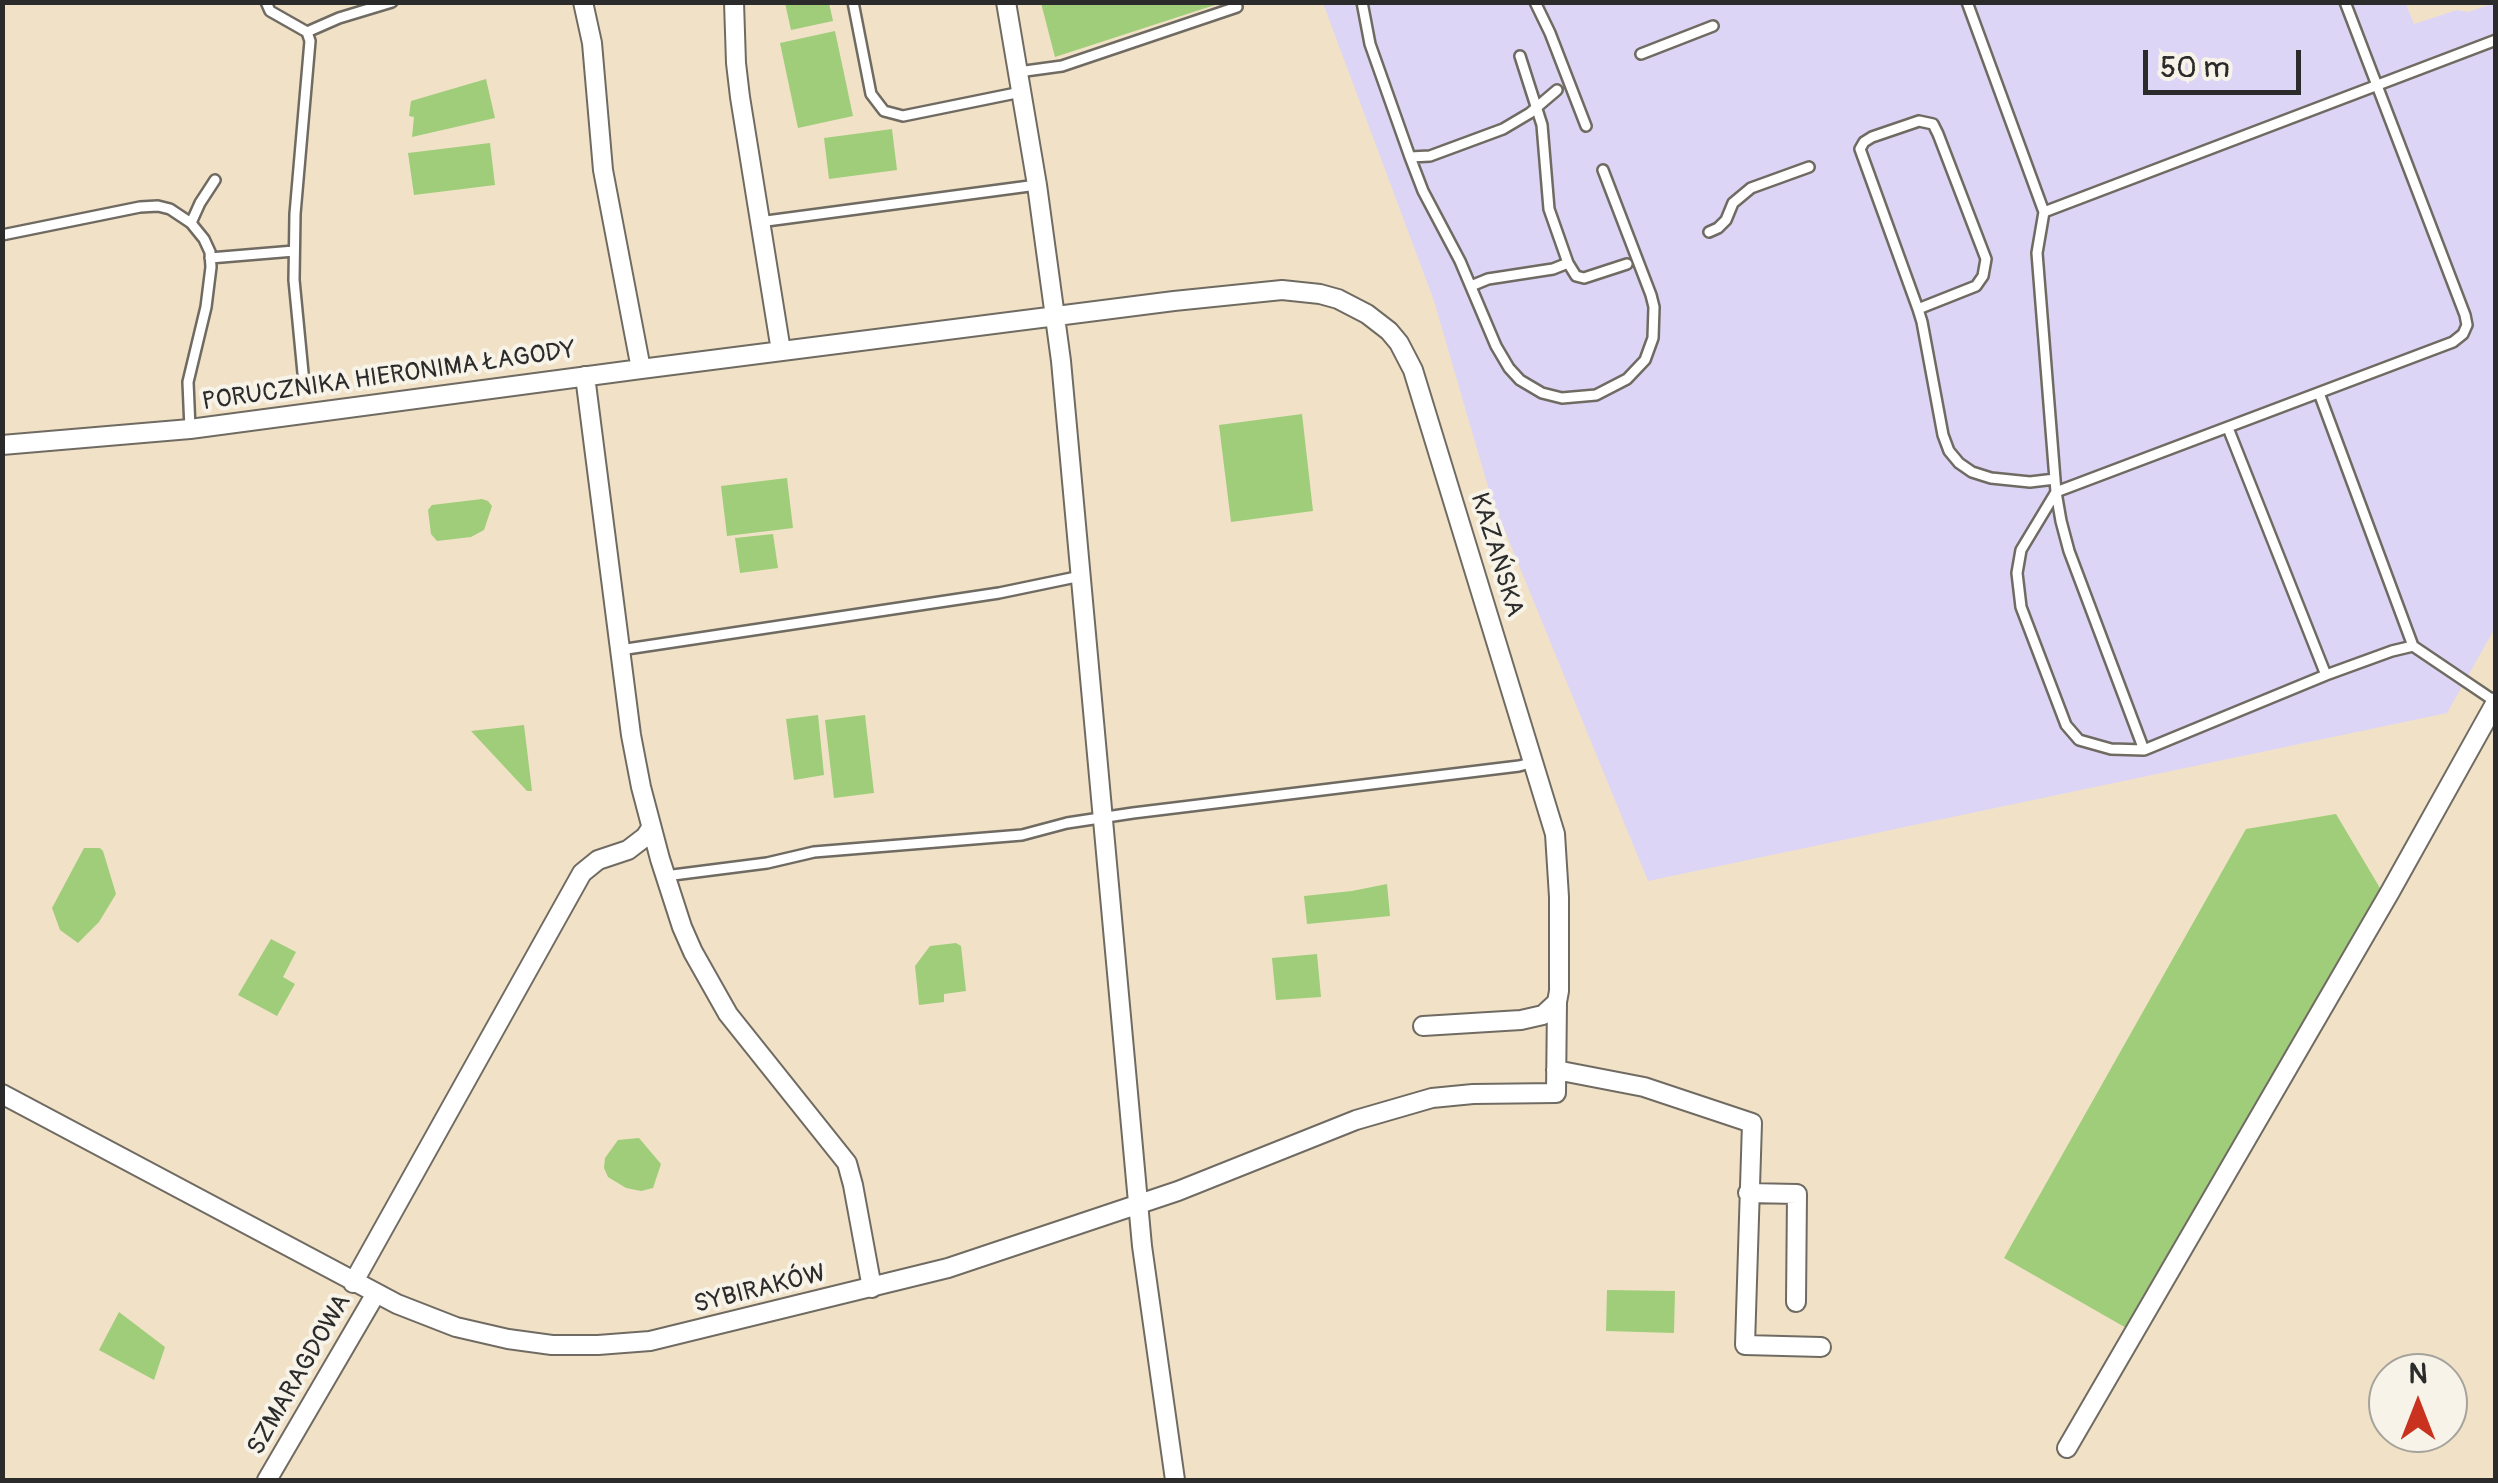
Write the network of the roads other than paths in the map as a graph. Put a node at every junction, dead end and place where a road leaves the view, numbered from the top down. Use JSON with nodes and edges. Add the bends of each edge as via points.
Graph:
{"nodes":[{"id":1,"x":266,"y":2,"type":"edge"},
{"id":2,"x":392,"y":2,"type":"edge"},
{"id":3,"x":583,"y":2,"type":"edge"},
{"id":4,"x":734,"y":2,"type":"edge"},
{"id":5,"x":853,"y":2,"type":"edge"},
{"id":6,"x":1006,"y":2,"type":"edge"},
{"id":7,"x":1362,"y":2,"type":"edge"},
{"id":8,"x":1535,"y":2,"type":"edge"},
{"id":9,"x":1967,"y":2,"type":"edge"},
{"id":10,"x":2345,"y":2,"type":"edge"},
{"id":11,"x":1237,"y":7,"type":"dead end"},
{"id":12,"x":1713,"y":26,"type":"dead end"},
{"id":13,"x":306,"y":32,"type":"junction"},
{"id":14,"x":2496,"y":40,"type":"edge"},
{"id":15,"x":1641,"y":54,"type":"dead end"},
{"id":16,"x":1520,"y":56,"type":"dead end"},
{"id":17,"x":1018,"y":72,"type":"junction"},
{"id":18,"x":2376,"y":86,"type":"junction"},
{"id":19,"x":1557,"y":90,"type":"dead end"},
{"id":20,"x":1022,"y":92,"type":"junction"},
{"id":21,"x":1536,"y":106,"type":"junction"},
{"id":22,"x":1586,"y":126,"type":"dead end"},
{"id":23,"x":1410,"y":157,"type":"junction"},
{"id":24,"x":1809,"y":166,"type":"dead end"},
{"id":25,"x":1602,"y":170,"type":"dead end"},
{"id":26,"x":215,"y":180,"type":"dead end"},
{"id":27,"x":1037,"y":185,"type":"junction"},
{"id":28,"x":2044,"y":212,"type":"junction"},
{"id":29,"x":760,"y":222,"type":"junction"},
{"id":30,"x":192,"y":223,"type":"junction"},
{"id":31,"x":1709,"y":232,"type":"dead end"},
{"id":32,"x":2,"y":234,"type":"edge"},
{"id":33,"x":294,"y":252,"type":"junction"},
{"id":34,"x":210,"y":258,"type":"junction"},
{"id":35,"x":1568,"y":263,"type":"junction"},
{"id":36,"x":1627,"y":264,"type":"dead end"},
{"id":37,"x":1471,"y":286,"type":"junction"},
{"id":38,"x":1918,"y":309,"type":"junction"},
{"id":39,"x":1056,"y":318,"type":"junction"},
{"id":40,"x":781,"y":351,"type":"junction"},
{"id":41,"x":641,"y":369,"type":"junction"},
{"id":42,"x":302,"y":373,"type":"dead end"},
{"id":43,"x":585,"y":376,"type":"junction"},
{"id":44,"x":2320,"y":393,"type":"junction"},
{"id":45,"x":2228,"y":428,"type":"junction"},
{"id":46,"x":190,"y":429,"type":"junction"},
{"id":47,"x":2,"y":445,"type":"edge"},
{"id":48,"x":2054,"y":479,"type":"junction"},
{"id":49,"x":2056,"y":492,"type":"junction"},
{"id":50,"x":1082,"y":576,"type":"junction"},
{"id":51,"x":2413,"y":646,"type":"junction"},
{"id":52,"x":620,"y":650,"type":"junction"},
{"id":53,"x":2326,"y":676,"type":"junction"},
{"id":54,"x":2496,"y":702,"type":"edge"},
{"id":55,"x":2144,"y":750,"type":"junction"},
{"id":56,"x":1535,"y":762,"type":"junction"},
{"id":57,"x":1104,"y":817,"type":"junction"},
{"id":58,"x":651,"y":828,"type":"junction"},
{"id":59,"x":628,"y":850,"type":"junction"},
{"id":60,"x":663,"y":867,"type":"junction"},
{"id":61,"x":1557,"y":1002,"type":"junction"},
{"id":62,"x":1423,"y":1026,"type":"dead end"},
{"id":63,"x":1556,"y":1070,"type":"junction"},
{"id":64,"x":1556,"y":1093,"type":"joint"},
{"id":65,"x":2,"y":1094,"type":"edge"},
{"id":66,"x":1748,"y":1193,"type":"junction"},
{"id":67,"x":1139,"y":1204,"type":"junction"},
{"id":68,"x":353,"y":1283,"type":"junction"},
{"id":69,"x":872,"y":1288,"type":"junction"},
{"id":70,"x":375,"y":1295,"type":"junction"},
{"id":71,"x":1796,"y":1302,"type":"dead end"},
{"id":72,"x":1821,"y":1347,"type":"dead end"},
{"id":73,"x":2068,"y":1448,"type":"dead end"},
{"id":74,"x":267,"y":1480,"type":"edge"},
{"id":75,"x":1175,"y":1480,"type":"edge"}],
"edges":[{"from":1,"to":13,"type":"lane"},
{"from":2,"to":13,"type":"lane"},
{"from":3,"to":41,"type":"street","via":[[601,155]]},
{"from":4,"to":29,"type":"street"},
{"from":5,"to":20,"type":"lane","via":[[871,94],[884,110],[903,116]]},
{"from":6,"to":17,"type":"street"},
{"from":7,"to":23,"type":"lane"},
{"from":8,"to":22,"type":"lane"},
{"from":9,"to":28,"type":"lane"},
{"from":10,"to":18,"type":"lane"},
{"from":11,"to":17,"type":"lane","via":[[1062,66]]},
{"from":12,"to":15,"type":"lane"},
{"from":13,"to":33,"type":"lane"},
{"from":14,"to":18,"type":"lane"},
{"from":16,"to":21,"type":"lane"},
{"from":17,"to":20,"type":"street"},
{"from":18,"to":28,"type":"lane"},
{"from":18,"to":44,"type":"lane","via":[[2467,325],[2453,342]]},
{"from":19,"to":21,"type":"lane"},
{"from":20,"to":27,"type":"street"},
{"from":21,"to":23,"type":"lane","via":[[1503,129]]},
{"from":21,"to":35,"type":"lane","via":[[1549,209]]},
{"from":23,"to":37,"type":"lane"},
{"from":24,"to":31,"type":"lane","via":[[1740,195],[1726,220]]},
{"from":25,"to":37,"type":"lane","via":[[1654,308],[1650,349],[1627,379],[1596,395],[1572,398],[1528,386],[1503,358]]},
{"from":26,"to":30,"type":"lane"},
{"from":27,"to":29,"type":"lane"},
{"from":27,"to":39,"type":"street"},
{"from":28,"to":48,"type":"lane","via":[[2037,253]]},
{"from":29,"to":40,"type":"street"},
{"from":30,"to":32,"type":"lane","via":[[158,206]]},
{"from":30,"to":34,"type":"lane"},
{"from":33,"to":34,"type":"lane"},
{"from":33,"to":42,"type":"lane"},
{"from":34,"to":46,"type":"lane","via":[[188,382]]},
{"from":35,"to":36,"type":"lane","via":[[1584,278]]},
{"from":35,"to":37,"type":"lane"},
{"from":38,"to":38,"type":"lane","via":[[1860,149],[1872,137],[1926,121],[1938,134],[1986,269],[1976,286]]},
{"from":38,"to":48,"type":"lane","via":[[1949,452],[1990,478]]},
{"from":39,"to":40,"type":"street","name":"PORUCZNIKA HIERONIMA ŁAGODY"},
{"from":39,"to":50,"type":"street"},
{"from":39,"to":56,"type":"street","name":"KAZAŃSKA","via":[[1282,290],[1338,299],[1389,331],[1420,388]]},
{"from":40,"to":41,"type":"street","name":"PORUCZNIKA HIERONIMA ŁAGODY"},
{"from":41,"to":43,"type":"street","name":"PORUCZNIKA HIERONIMA ŁAGODY"},
{"from":43,"to":46,"type":"street","name":"PORUCZNIKA HIERONIMA ŁAGODY"},
{"from":43,"to":52,"type":"street"},
{"from":44,"to":45,"type":"lane"},
{"from":44,"to":51,"type":"lane"},
{"from":45,"to":49,"type":"lane"},
{"from":45,"to":53,"type":"lane"},
{"from":46,"to":47,"type":"street","name":"PORUCZNIKA HIERONIMA ŁAGODY"},
{"from":48,"to":49,"type":"lane"},
{"from":49,"to":55,"type":"lane","via":[[2069,551]]},
{"from":49,"to":55,"type":"lane","via":[[2021,550],[2021,607],[2066,725],[2079,740]]},
{"from":50,"to":52,"type":"lane"},
{"from":50,"to":57,"type":"street"},
{"from":51,"to":53,"type":"lane"},
{"from":51,"to":54,"type":"lane"},
{"from":52,"to":58,"type":"street"},
{"from":53,"to":55,"type":"lane"},
{"from":54,"to":73,"type":"street"},
{"from":56,"to":57,"type":"lane"},
{"from":56,"to":61,"type":"street","name":"KAZAŃSKA","via":[[1558,866]]},
{"from":57,"to":60,"type":"lane","via":[[1022,835],[814,852],[767,863]]},
{"from":57,"to":67,"type":"street"},
{"from":58,"to":59,"type":"street"},
{"from":58,"to":60,"type":"street"},
{"from":59,"to":60,"type":"street","via":[[653,854]]},
{"from":59,"to":68,"type":"street","via":[[598,860],[582,874]]},
{"from":60,"to":69,"type":"street","via":[[693,952],[728,1014],[847,1163]]},
{"from":61,"to":62,"type":"street","via":[[1543,1015],[1521,1020]]},
{"from":61,"to":63,"type":"street","name":"KAZAŃSKA"},
{"from":63,"to":64,"type":"street","name":"KAZAŃSKA"},
{"from":63,"to":66,"type":"street","via":[[1644,1087],[1752,1123]]},
{"from":64,"to":67,"type":"street","name":"SYBIRAKÓW","via":[[1432,1098],[1356,1120]]},
{"from":65,"to":68,"type":"street","name":"SYBIRAKÓW"},
{"from":66,"to":71,"type":"street","via":[[1797,1194]]},
{"from":66,"to":72,"type":"street","via":[[1745,1345]]},
{"from":67,"to":69,"type":"street","name":"SYBIRAKÓW"},
{"from":67,"to":75,"type":"street"},
{"from":68,"to":70,"type":"street","name":"SYBIRAKÓW"},
{"from":69,"to":70,"type":"street","name":"SYBIRAKÓW","via":[[650,1341],[598,1345],[480,1334]]},
{"from":70,"to":74,"type":"street","name":"SZMARAGDOWA"}]}
